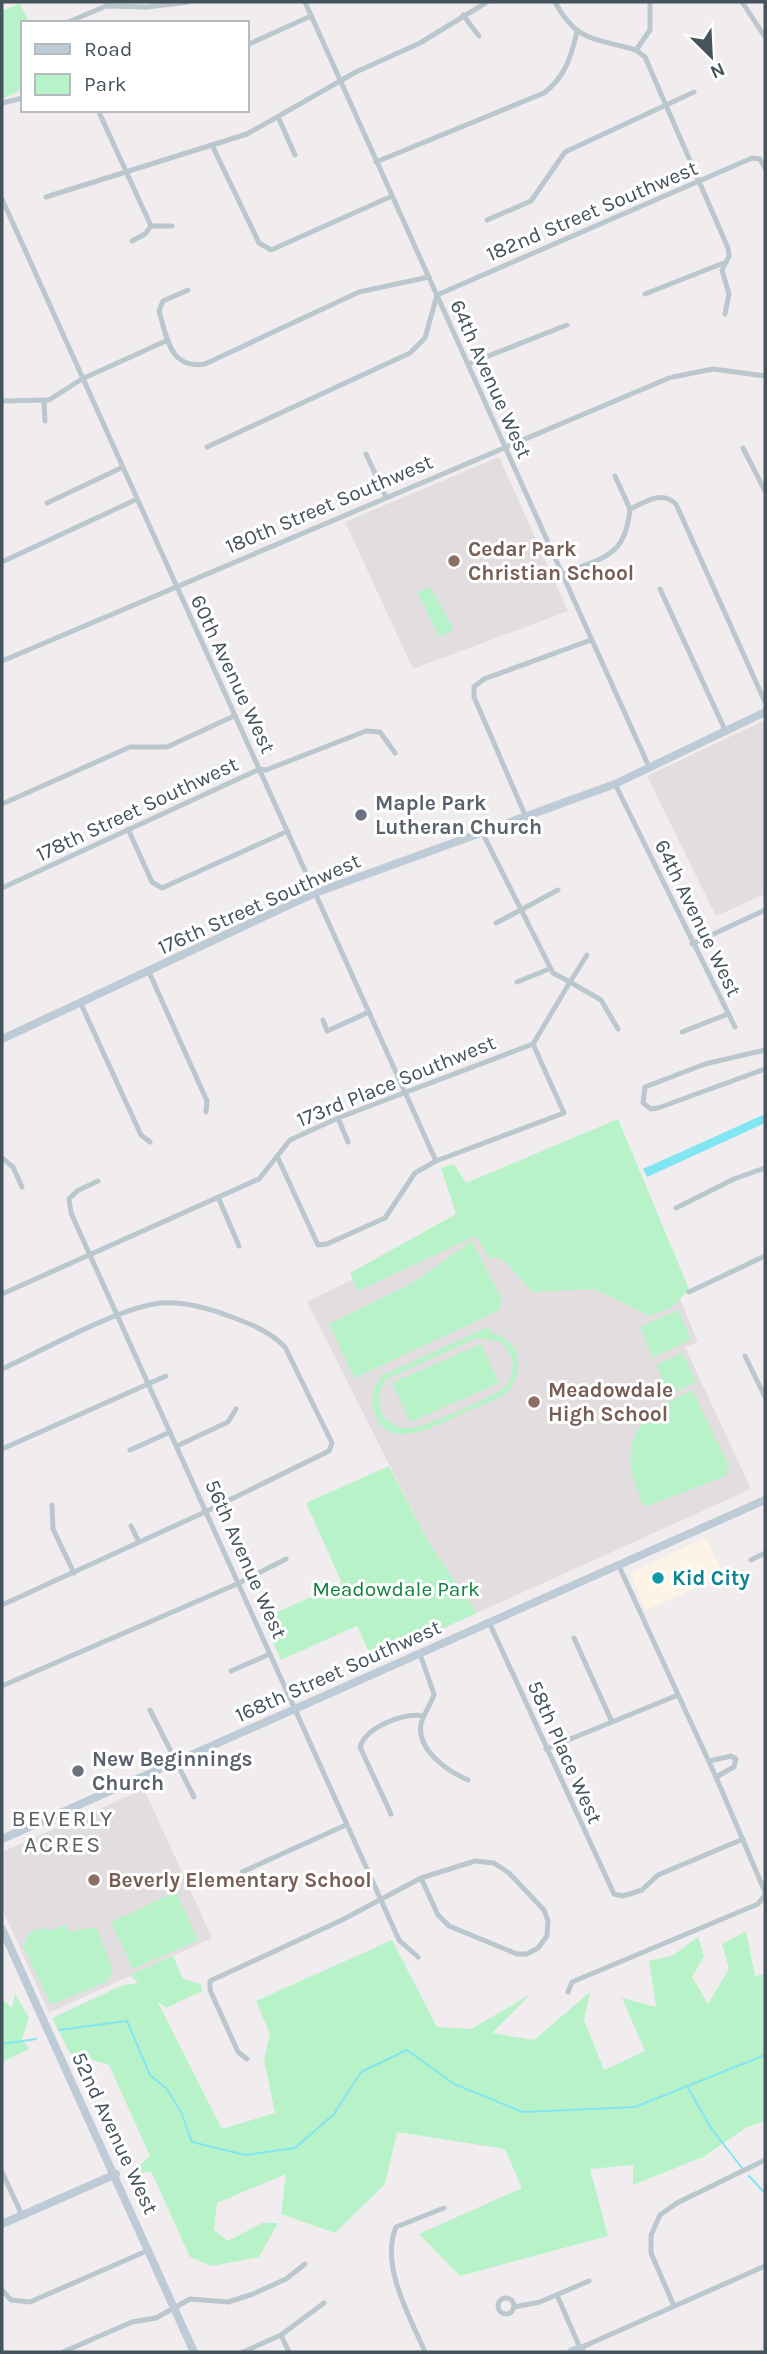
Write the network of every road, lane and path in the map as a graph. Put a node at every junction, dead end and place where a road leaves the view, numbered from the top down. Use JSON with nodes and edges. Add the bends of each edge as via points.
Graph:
{"nodes":[{"id":1,"x":189,"y":2,"type":"edge"},
{"id":2,"x":305,"y":2,"type":"edge"},
{"id":3,"x":487,"y":2,"type":"edge"},
{"id":4,"x":555,"y":2,"type":"edge"},
{"id":5,"x":650,"y":2,"type":"edge"},
{"id":6,"x":742,"y":2,"type":"edge"},
{"id":7,"x":135,"y":4,"type":"edge"},
{"id":8,"x":463,"y":15,"type":"junction"},
{"id":9,"x":311,"y":16,"type":"junction"},
{"id":10,"x":71,"y":21,"type":"edge"},
{"id":11,"x":577,"y":32,"type":"junction"},
{"id":12,"x":479,"y":36,"type":"dead end"},
{"id":13,"x":765,"y":37,"type":"edge"},
{"id":14,"x":248,"y":45,"type":"edge"},
{"id":15,"x":636,"y":50,"type":"junction"},
{"id":16,"x":341,"y":80,"type":"junction"},
{"id":17,"x":694,"y":92,"type":"dead end"},
{"id":18,"x":21,"y":98,"type":"edge"},
{"id":19,"x":2,"y":103,"type":"edge"},
{"id":20,"x":666,"y":104,"type":"junction"},
{"id":21,"x":99,"y":112,"type":"edge"},
{"id":22,"x":279,"y":119,"type":"junction"},
{"id":23,"x":212,"y":145,"type":"junction"},
{"id":24,"x":295,"y":155,"type":"dead end"},
{"id":25,"x":376,"y":162,"type":"junction"},
{"id":26,"x":765,"y":168,"type":"edge"},
{"id":27,"x":126,"y":172,"type":"junction"},
{"id":28,"x":700,"y":182,"type":"junction"},
{"id":29,"x":392,"y":196,"type":"junction"},
{"id":30,"x":46,"y":197,"type":"dead end"},
{"id":31,"x":2,"y":199,"type":"edge"},
{"id":32,"x":3,"y":207,"type":"edge"},
{"id":33,"x":488,"y":220,"type":"dead end"},
{"id":34,"x":152,"y":226,"type":"junction"},
{"id":35,"x":172,"y":226,"type":"dead end"},
{"id":36,"x":132,"y":241,"type":"dead end"},
{"id":37,"x":726,"y":262,"type":"junction"},
{"id":38,"x":429,"y":277,"type":"junction"},
{"id":39,"x":188,"y":290,"type":"dead end"},
{"id":40,"x":645,"y":294,"type":"dead end"},
{"id":41,"x":437,"y":295,"type":"junction"},
{"id":42,"x":725,"y":314,"type":"dead end"},
{"id":43,"x":567,"y":326,"type":"dead end"},
{"id":44,"x":168,"y":340,"type":"junction"},
{"id":45,"x":468,"y":364,"type":"junction"},
{"id":46,"x":765,"y":376,"type":"edge"},
{"id":47,"x":82,"y":379,"type":"junction"},
{"id":48,"x":2,"y":401,"type":"edge"},
{"id":49,"x":44,"y":401,"type":"junction"},
{"id":50,"x":45,"y":421,"type":"dead end"},
{"id":51,"x":504,"y":446,"type":"junction"},
{"id":52,"x":207,"y":447,"type":"dead end"},
{"id":53,"x":743,"y":448,"type":"dead end"},
{"id":54,"x":366,"y":454,"type":"dead end"},
{"id":55,"x":121,"y":468,"type":"junction"},
{"id":56,"x":615,"y":476,"type":"dead end"},
{"id":57,"x":765,"y":491,"type":"edge"},
{"id":58,"x":386,"y":497,"type":"junction"},
{"id":59,"x":135,"y":500,"type":"junction"},
{"id":60,"x":47,"y":503,"type":"dead end"},
{"id":61,"x":630,"y":509,"type":"junction"},
{"id":62,"x":2,"y":562,"type":"edge"},
{"id":63,"x":562,"y":575,"type":"junction"},
{"id":64,"x":175,"y":586,"type":"junction"},
{"id":65,"x":660,"y":589,"type":"dead end"},
{"id":66,"x":591,"y":640,"type":"junction"},
{"id":67,"x":2,"y":661,"type":"edge"},
{"id":68,"x":765,"y":702,"type":"edge"},
{"id":69,"x":765,"y":712,"type":"edge"},
{"id":70,"x":234,"y":716,"type":"junction"},
{"id":71,"x":726,"y":732,"type":"junction"},
{"id":72,"x":395,"y":753,"type":"dead end"},
{"id":73,"x":260,"y":769,"type":"junction"},
{"id":74,"x":650,"y":769,"type":"junction"},
{"id":75,"x":615,"y":784,"type":"junction"},
{"id":76,"x":2,"y":804,"type":"edge"},
{"id":77,"x":526,"y":817,"type":"junction"},
{"id":78,"x":128,"y":830,"type":"junction"},
{"id":79,"x":288,"y":831,"type":"junction"},
{"id":80,"x":482,"y":832,"type":"junction"},
{"id":81,"x":2,"y":888,"type":"edge"},
{"id":82,"x":558,"y":890,"type":"dead end"},
{"id":83,"x":314,"y":893,"type":"junction"},
{"id":84,"x":765,"y":910,"type":"edge"},
{"id":85,"x":523,"y":911,"type":"junction"},
{"id":86,"x":496,"y":923,"type":"dead end"},
{"id":87,"x":692,"y":944,"type":"junction"},
{"id":88,"x":587,"y":955,"type":"dead end"},
{"id":89,"x":549,"y":969,"type":"junction"},
{"id":90,"x":149,"y":972,"type":"junction"},
{"id":91,"x":517,"y":982,"type":"dead end"},
{"id":92,"x":570,"y":982,"type":"junction"},
{"id":93,"x":81,"y":1004,"type":"junction"},
{"id":94,"x":369,"y":1012,"type":"junction"},
{"id":95,"x":728,"y":1014,"type":"junction"},
{"id":96,"x":323,"y":1020,"type":"dead end"},
{"id":97,"x":735,"y":1027,"type":"dead end"},
{"id":98,"x":618,"y":1029,"type":"dead end"},
{"id":99,"x":682,"y":1032,"type":"dead end"},
{"id":100,"x":2,"y":1039,"type":"edge"},
{"id":101,"x":533,"y":1044,"type":"junction"},
{"id":102,"x":765,"y":1050,"type":"edge"},
{"id":103,"x":765,"y":1069,"type":"edge"},
{"id":104,"x":405,"y":1092,"type":"junction"},
{"id":105,"x":206,"y":1112,"type":"dead end"},
{"id":106,"x":338,"y":1118,"type":"junction"},
{"id":107,"x":150,"y":1142,"type":"dead end"},
{"id":108,"x":348,"y":1142,"type":"dead end"},
{"id":109,"x":277,"y":1156,"type":"junction"},
{"id":110,"x":4,"y":1158,"type":"edge"},
{"id":111,"x":436,"y":1161,"type":"junction"},
{"id":112,"x":765,"y":1168,"type":"edge"},
{"id":113,"x":98,"y":1181,"type":"dead end"},
{"id":114,"x":22,"y":1187,"type":"dead end"},
{"id":115,"x":218,"y":1198,"type":"junction"},
{"id":116,"x":397,"y":1202,"type":"junction"},
{"id":117,"x":404,"y":1206,"type":"dead end"},
{"id":118,"x":676,"y":1208,"type":"dead end"},
{"id":119,"x":239,"y":1246,"type":"dead end"},
{"id":120,"x":89,"y":1254,"type":"junction"},
{"id":121,"x":765,"y":1256,"type":"edge"},
{"id":122,"x":689,"y":1292,"type":"dead end"},
{"id":123,"x":2,"y":1294,"type":"edge"},
{"id":124,"x":117,"y":1317,"type":"junction"},
{"id":125,"x":745,"y":1356,"type":"dead end"},
{"id":126,"x":2,"y":1369,"type":"edge"},
{"id":127,"x":166,"y":1376,"type":"dead end"},
{"id":128,"x":148,"y":1384,"type":"junction"},
{"id":129,"x":765,"y":1398,"type":"edge"},
{"id":130,"x":236,"y":1409,"type":"dead end"},
{"id":131,"x":170,"y":1432,"type":"junction"},
{"id":132,"x":177,"y":1446,"type":"junction"},
{"id":133,"x":2,"y":1449,"type":"edge"},
{"id":134,"x":130,"y":1451,"type":"dead end"},
{"id":135,"x":765,"y":1500,"type":"edge"},
{"id":136,"x":52,"y":1505,"type":"dead end"},
{"id":137,"x":205,"y":1512,"type":"junction"},
{"id":138,"x":131,"y":1526,"type":"dead end"},
{"id":139,"x":139,"y":1542,"type":"junction"},
{"id":140,"x":765,"y":1553,"type":"edge"},
{"id":141,"x":286,"y":1559,"type":"dead end"},
{"id":142,"x":751,"y":1560,"type":"dead end"},
{"id":143,"x":618,"y":1563,"type":"junction"},
{"id":144,"x":74,"y":1573,"type":"junction"},
{"id":145,"x":237,"y":1584,"type":"junction"},
{"id":146,"x":2,"y":1605,"type":"edge"},
{"id":147,"x":489,"y":1622,"type":"junction"},
{"id":148,"x":574,"y":1638,"type":"dead end"},
{"id":149,"x":270,"y":1654,"type":"junction"},
{"id":150,"x":420,"y":1654,"type":"junction"},
{"id":151,"x":231,"y":1671,"type":"dead end"},
{"id":152,"x":2,"y":1686,"type":"edge"},
{"id":153,"x":678,"y":1695,"type":"junction"},
{"id":154,"x":150,"y":1710,"type":"dead end"},
{"id":155,"x":296,"y":1710,"type":"junction"},
{"id":156,"x":424,"y":1716,"type":"junction"},
{"id":157,"x":612,"y":1723,"type":"junction"},
{"id":158,"x":546,"y":1749,"type":"junction"},
{"id":159,"x":709,"y":1761,"type":"junction"},
{"id":160,"x":177,"y":1762,"type":"junction"},
{"id":161,"x":716,"y":1777,"type":"junction"},
{"id":162,"x":468,"y":1780,"type":"dead end"},
{"id":163,"x":194,"y":1797,"type":"dead end"},
{"id":164,"x":391,"y":1814,"type":"dead end"},
{"id":165,"x":346,"y":1825,"type":"junction"},
{"id":166,"x":2,"y":1839,"type":"edge"},
{"id":167,"x":743,"y":1839,"type":"junction"},
{"id":168,"x":242,"y":1872,"type":"dead end"},
{"id":169,"x":421,"y":1878,"type":"junction"},
{"id":170,"x":765,"y":1896,"type":"edge"},
{"id":171,"x":380,"y":1898,"type":"junction"},
{"id":172,"x":2,"y":1929,"type":"edge"},
{"id":173,"x":418,"y":1957,"type":"dead end"},
{"id":174,"x":568,"y":1992,"type":"dead end"},
{"id":175,"x":247,"y":2059,"type":"dead end"},
{"id":176,"x":765,"y":2160,"type":"edge"},
{"id":177,"x":2,"y":2172,"type":"edge"},
{"id":178,"x":116,"y":2174,"type":"junction"},
{"id":179,"x":444,"y":2208,"type":"dead end"},
{"id":180,"x":22,"y":2215,"type":"junction"},
{"id":181,"x":2,"y":2224,"type":"edge"},
{"id":182,"x":149,"y":2250,"type":"junction"},
{"id":183,"x":304,"y":2264,"type":"dead end"},
{"id":184,"x":765,"y":2266,"type":"edge"},
{"id":185,"x":589,"y":2281,"type":"dead end"},
{"id":186,"x":2,"y":2290,"type":"edge"},
{"id":187,"x":556,"y":2295,"type":"junction"},
{"id":188,"x":324,"y":2303,"type":"dead end"},
{"id":189,"x":174,"y":2306,"type":"junction"},
{"id":190,"x":514,"y":2306,"type":"dead end"},
{"id":191,"x":674,"y":2306,"type":"junction"},
{"id":192,"x":281,"y":2335,"type":"junction"},
{"id":193,"x":578,"y":2351,"type":"edge"},
{"id":194,"x":63,"y":2352,"type":"edge"},
{"id":195,"x":194,"y":2352,"type":"edge"},
{"id":196,"x":243,"y":2352,"type":"edge"},
{"id":197,"x":289,"y":2352,"type":"edge"},
{"id":198,"x":425,"y":2352,"type":"edge"}],
"edges":[{"from":1,"to":7,"type":"street"},
{"from":2,"to":9,"type":"street","name":"64th Avenue West"},
{"from":3,"to":8,"type":"street"},
{"from":4,"to":11,"type":"street"},
{"from":5,"to":15,"type":"street","via":[[650,30]]},
{"from":6,"to":13,"type":"street"},
{"from":7,"to":10,"type":"street","via":[[106,6]]},
{"from":8,"to":12,"type":"street"},
{"from":8,"to":16,"type":"street","via":[[419,43]]},
{"from":9,"to":14,"type":"street"},
{"from":9,"to":16,"type":"street","name":"64th Avenue West"},
{"from":11,"to":15,"type":"street"},
{"from":11,"to":25,"type":"street","via":[[559,81],[544,93]]},
{"from":15,"to":20,"type":"street","via":[[645,57]]},
{"from":16,"to":22,"type":"street"},
{"from":16,"to":25,"type":"street","name":"64th Avenue West"},
{"from":17,"to":20,"type":"street"},
{"from":18,"to":19,"type":"street"},
{"from":20,"to":28,"type":"street"},
{"from":20,"to":33,"type":"street","via":[[565,152],[531,201]]},
{"from":21,"to":27,"type":"street"},
{"from":22,"to":23,"type":"street"},
{"from":22,"to":24,"type":"street"},
{"from":23,"to":27,"type":"street"},
{"from":23,"to":29,"type":"street","via":[[259,243],[271,250]]},
{"from":25,"to":29,"type":"street","name":"64th Avenue West"},
{"from":26,"to":28,"type":"street","name":"182nd Street Southwest","via":[[760,159],[752,158]]},
{"from":27,"to":30,"type":"street"},
{"from":27,"to":34,"type":"street"},
{"from":28,"to":37,"type":"street","via":[[728,248]]},
{"from":28,"to":41,"type":"street","name":"182nd Street Southwest"},
{"from":29,"to":38,"type":"street","name":"64th Avenue West"},
{"from":31,"to":32,"type":"street","name":"60th Avenue West"},
{"from":32,"to":47,"type":"street","name":"60th Avenue West"},
{"from":34,"to":35,"type":"street"},
{"from":34,"to":36,"type":"street"},
{"from":37,"to":40,"type":"street"},
{"from":37,"to":42,"type":"street","via":[[722,270],[729,294]]},
{"from":38,"to":41,"type":"street","name":"64th Avenue West"},
{"from":38,"to":44,"type":"street","via":[[359,292],[205,365],[189,367],[179,361]]},
{"from":39,"to":44,"type":"street","via":[[163,301],[159,311]]},
{"from":41,"to":45,"type":"street","name":"64th Avenue West"},
{"from":41,"to":52,"type":"street","via":[[425,338],[410,353]]},
{"from":43,"to":45,"type":"street"},
{"from":44,"to":47,"type":"street"},
{"from":45,"to":51,"type":"street","name":"64th Avenue West"},
{"from":46,"to":51,"type":"street","name":"180th Street Southwest","via":[[713,369],[671,377]]},
{"from":47,"to":49,"type":"street"},
{"from":47,"to":55,"type":"street","name":"60th Avenue West"},
{"from":48,"to":49,"type":"street"},
{"from":49,"to":50,"type":"street"},
{"from":51,"to":58,"type":"street","name":"180th Street Southwest"},
{"from":51,"to":63,"type":"street","name":"64th Avenue West"},
{"from":53,"to":57,"type":"street"},
{"from":54,"to":58,"type":"street"},
{"from":55,"to":59,"type":"street","name":"60th Avenue West"},
{"from":55,"to":60,"type":"street"},
{"from":56,"to":61,"type":"street"},
{"from":58,"to":64,"type":"street","name":"180th Street Southwest"},
{"from":59,"to":62,"type":"street"},
{"from":59,"to":64,"type":"street","name":"60th Avenue West"},
{"from":61,"to":63,"type":"street","via":[[623,543]]},
{"from":61,"to":68,"type":"street","via":[[658,497],[676,504]]},
{"from":63,"to":66,"type":"street","name":"64th Avenue West"},
{"from":64,"to":67,"type":"street","name":"180th Street Southwest"},
{"from":64,"to":70,"type":"street","name":"60th Avenue West"},
{"from":65,"to":71,"type":"street"},
{"from":66,"to":74,"type":"street","name":"64th Avenue West"},
{"from":66,"to":77,"type":"street","via":[[484,679],[474,687],[474,697]]},
{"from":69,"to":71,"type":"street","name":"176th Street Southwest"},
{"from":70,"to":73,"type":"street","name":"60th Avenue West"},
{"from":70,"to":76,"type":"street","via":[[167,747],[130,747]]},
{"from":71,"to":74,"type":"street","name":"176th Street Southwest"},
{"from":72,"to":73,"type":"street","name":"178th Street Southwest","via":[[383,734],[370,729]]},
{"from":73,"to":78,"type":"street","name":"178th Street Southwest"},
{"from":73,"to":79,"type":"street","name":"60th Avenue West"},
{"from":74,"to":75,"type":"street","name":"176th Street Southwest"},
{"from":75,"to":77,"type":"street","name":"176th Street Southwest"},
{"from":75,"to":87,"type":"street","name":"64th Avenue West"},
{"from":77,"to":80,"type":"street","name":"176th Street Southwest"},
{"from":78,"to":79,"type":"street","via":[[158,887],[170,886]]},
{"from":78,"to":81,"type":"street","name":"178th Street Southwest"},
{"from":79,"to":83,"type":"street","name":"60th Avenue West"},
{"from":80,"to":83,"type":"street","name":"176th Street Southwest"},
{"from":80,"to":85,"type":"street"},
{"from":82,"to":85,"type":"street"},
{"from":83,"to":90,"type":"street","name":"176th Street Southwest"},
{"from":83,"to":94,"type":"street","name":"60th Avenue West"},
{"from":84,"to":87,"type":"street"},
{"from":85,"to":86,"type":"street"},
{"from":85,"to":89,"type":"street"},
{"from":87,"to":95,"type":"street","name":"64th Avenue West"},
{"from":88,"to":92,"type":"street"},
{"from":89,"to":91,"type":"street"},
{"from":89,"to":92,"type":"street"},
{"from":90,"to":93,"type":"street","name":"176th Street Southwest"},
{"from":90,"to":105,"type":"street","via":[[207,1101]]},
{"from":92,"to":98,"type":"street","via":[[601,1000]]},
{"from":92,"to":101,"type":"street"},
{"from":93,"to":100,"type":"street","name":"176th Street Southwest"},
{"from":93,"to":107,"type":"street","via":[[141,1135]]},
{"from":94,"to":96,"type":"street","via":[[327,1031]]},
{"from":94,"to":104,"type":"street","name":"60th Avenue West"},
{"from":95,"to":97,"type":"street","name":"64th Avenue West"},
{"from":95,"to":99,"type":"street"},
{"from":101,"to":104,"type":"street","name":"173rd Place Southwest"},
{"from":101,"to":111,"type":"street","via":[[564,1113]]},
{"from":102,"to":103,"type":"street","via":[[705,1064],[645,1087],[643,1103],[658,1108]]},
{"from":104,"to":106,"type":"street","name":"173rd Place Southwest"},
{"from":104,"to":111,"type":"street","name":"60th Avenue West"},
{"from":106,"to":108,"type":"street"},
{"from":106,"to":109,"type":"street","name":"173rd Place Southwest","via":[[290,1140]]},
{"from":109,"to":115,"type":"street","name":"173rd Place Southwest","via":[[259,1179]]},
{"from":109,"to":116,"type":"street","via":[[318,1245],[386,1218]]},
{"from":110,"to":114,"type":"street"},
{"from":111,"to":116,"type":"street","via":[[415,1173]]},
{"from":112,"to":118,"type":"street"},
{"from":113,"to":120,"type":"street","name":"56th Avenue West","via":[[69,1199]]},
{"from":115,"to":119,"type":"street"},
{"from":115,"to":120,"type":"street","name":"173rd Place Southwest"},
{"from":116,"to":117,"type":"street"},
{"from":120,"to":123,"type":"street","name":"173rd Place Southwest"},
{"from":120,"to":124,"type":"street","name":"56th Avenue West"},
{"from":121,"to":122,"type":"street"},
{"from":124,"to":126,"type":"street"},
{"from":124,"to":128,"type":"street","name":"56th Avenue West"},
{"from":124,"to":137,"type":"street","via":[[157,1304],[191,1305],[254,1325],[285,1347],[330,1435],[329,1451]]},
{"from":125,"to":129,"type":"street"},
{"from":127,"to":128,"type":"street"},
{"from":128,"to":131,"type":"street","name":"56th Avenue West"},
{"from":128,"to":133,"type":"street"},
{"from":130,"to":132,"type":"street","via":[[228,1422]]},
{"from":131,"to":132,"type":"street","name":"56th Avenue West"},
{"from":131,"to":134,"type":"street"},
{"from":132,"to":137,"type":"street","name":"56th Avenue West"},
{"from":135,"to":143,"type":"street","name":"168th Street Southwest"},
{"from":136,"to":144,"type":"street","via":[[54,1529]]},
{"from":137,"to":139,"type":"street"},
{"from":137,"to":145,"type":"street","name":"56th Avenue West"},
{"from":138,"to":139,"type":"street"},
{"from":139,"to":144,"type":"street"},
{"from":140,"to":142,"type":"street"},
{"from":141,"to":145,"type":"street"},
{"from":143,"to":147,"type":"street","name":"168th Street Southwest"},
{"from":143,"to":153,"type":"street"},
{"from":144,"to":146,"type":"street"},
{"from":145,"to":149,"type":"street","name":"56th Avenue West"},
{"from":145,"to":152,"type":"street"},
{"from":147,"to":150,"type":"street","name":"168th Street Southwest"},
{"from":147,"to":158,"type":"street","name":"58th Place West"},
{"from":148,"to":157,"type":"street"},
{"from":149,"to":151,"type":"street"},
{"from":149,"to":155,"type":"street","name":"56th Avenue West"},
{"from":150,"to":155,"type":"street","name":"168th Street Southwest"},
{"from":150,"to":156,"type":"street","via":[[434,1694]]},
{"from":153,"to":157,"type":"street"},
{"from":153,"to":159,"type":"street"},
{"from":154,"to":160,"type":"street"},
{"from":155,"to":160,"type":"street","name":"168th Street Southwest"},
{"from":155,"to":165,"type":"street","name":"56th Avenue West"},
{"from":156,"to":162,"type":"street","via":[[420,1727],[428,1750],[443,1766]]},
{"from":156,"to":164,"type":"street","via":[[406,1716],[362,1738],[360,1747]]},
{"from":157,"to":158,"type":"street"},
{"from":158,"to":167,"type":"street","name":"58th Place West","via":[[614,1894],[642,1890],[658,1875]]},
{"from":159,"to":161,"type":"street"},
{"from":159,"to":161,"type":"street","via":[[736,1759],[734,1767]]},
{"from":160,"to":163,"type":"street"},
{"from":160,"to":166,"type":"street","name":"168th Street Southwest"},
{"from":161,"to":167,"type":"street"},
{"from":165,"to":168,"type":"street"},
{"from":165,"to":171,"type":"street","name":"56th Avenue West"},
{"from":167,"to":170,"type":"street"},
{"from":169,"to":169,"type":"street","via":[[475,1861],[494,1863],[544,1910],[547,1936],[538,1948],[517,1954],[449,1926],[438,1916]]},
{"from":169,"to":171,"type":"street"},
{"from":170,"to":174,"type":"street","via":[[572,1982]]},
{"from":171,"to":173,"type":"street","name":"56th Avenue West","via":[[399,1940]]},
{"from":171,"to":175,"type":"street","via":[[210,1981],[238,2052]]},
{"from":172,"to":178,"type":"street","name":"52nd Avenue West"},
{"from":176,"to":191,"type":"street","via":[[660,2216],[651,2253]]},
{"from":177,"to":180,"type":"street"},
{"from":178,"to":180,"type":"street"},
{"from":178,"to":182,"type":"street","name":"52nd Avenue West"},
{"from":179,"to":198,"type":"street","via":[[396,2227],[393,2236],[395,2283]]},
{"from":180,"to":181,"type":"street"},
{"from":182,"to":186,"type":"street","via":[[30,2302],[11,2300]]},
{"from":182,"to":189,"type":"street","name":"52nd Avenue West"},
{"from":183,"to":189,"type":"street","via":[[286,2279],[229,2302],[190,2299]]},
{"from":184,"to":191,"type":"street"},
{"from":185,"to":187,"type":"street"},
{"from":187,"to":190,"type":"street"},
{"from":187,"to":193,"type":"street"},
{"from":188,"to":192,"type":"street"},
{"from":189,"to":194,"type":"street","via":[[156,2318],[132,2322]]},
{"from":189,"to":195,"type":"street","name":"52nd Avenue West"},
{"from":191,"to":193,"type":"street"},
{"from":192,"to":196,"type":"street"},
{"from":192,"to":197,"type":"street"}]}
